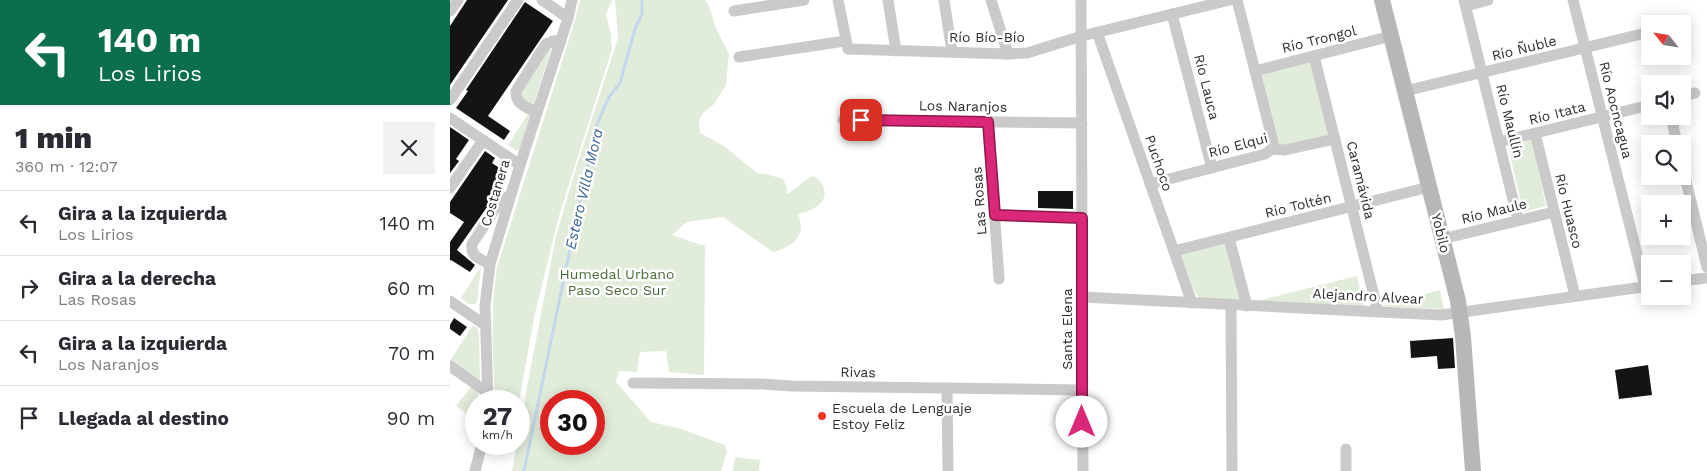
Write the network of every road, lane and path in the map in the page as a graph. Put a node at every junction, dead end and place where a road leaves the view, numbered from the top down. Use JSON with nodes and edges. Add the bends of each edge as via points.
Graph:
{"nodes":[{"id":1,"x":458,"y":0,"type":"edge"},
{"id":2,"x":518,"y":0,"type":"edge"},
{"id":3,"x":542,"y":0,"type":"edge"},
{"id":4,"x":572,"y":0,"type":"edge"},
{"id":5,"x":804,"y":0,"type":"edge"},
{"id":6,"x":838,"y":0,"type":"edge"},
{"id":7,"x":888,"y":0,"type":"edge"},
{"id":8,"x":944,"y":0,"type":"edge"},
{"id":9,"x":991,"y":0,"type":"edge"},
{"id":10,"x":1081,"y":0,"type":"edge"},
{"id":11,"x":1230,"y":0,"type":"edge"},
{"id":12,"x":1237,"y":0,"type":"edge"},
{"id":13,"x":1382,"y":0,"type":"edge"},
{"id":14,"x":1488,"y":0,"type":"edge"},
{"id":15,"x":1573,"y":0,"type":"edge"},
{"id":16,"x":1465,"y":3,"type":"edge"},
{"id":17,"x":450,"y":11,"type":"edge"},
{"id":18,"x":734,"y":11,"type":"dead end"},
{"id":19,"x":1172,"y":14,"type":"junction"},
{"id":20,"x":568,"y":18,"type":"junction"},
{"id":21,"x":1097,"y":32,"type":"junction"},
{"id":22,"x":1641,"y":34,"type":"edge"},
{"id":23,"x":1082,"y":36,"type":"junction"},
{"id":24,"x":1391,"y":36,"type":"junction"},
{"id":25,"x":561,"y":41,"type":"junction"},
{"id":26,"x":845,"y":41,"type":"junction"},
{"id":27,"x":1585,"y":48,"type":"junction"},
{"id":28,"x":896,"y":51,"type":"junction"},
{"id":29,"x":952,"y":52,"type":"junction"},
{"id":30,"x":1008,"y":54,"type":"junction"},
{"id":31,"x":1314,"y":56,"type":"junction"},
{"id":32,"x":739,"y":57,"type":"dead end"},
{"id":33,"x":1255,"y":70,"type":"junction"},
{"id":34,"x":1482,"y":73,"type":"junction"},
{"id":35,"x":1405,"y":91,"type":"junction"},
{"id":36,"x":1691,"y":94,"type":"edge"},
{"id":37,"x":1694,"y":94,"type":"dead end"},
{"id":38,"x":450,"y":100,"type":"edge"},
{"id":39,"x":1641,"y":107,"type":"edge"},
{"id":40,"x":536,"y":112,"type":"junction"},
{"id":41,"x":1602,"y":117,"type":"junction"},
{"id":42,"x":450,"y":118,"type":"edge"},
{"id":43,"x":843,"y":120,"type":"dead end"},
{"id":44,"x":988,"y":122,"type":"junction"},
{"id":45,"x":1082,"y":123,"type":"junction"},
{"id":46,"x":1535,"y":134,"type":"junction"},
{"id":47,"x":1335,"y":139,"type":"junction"},
{"id":48,"x":483,"y":140,"type":"junction"},
{"id":49,"x":1499,"y":142,"type":"junction"},
{"id":50,"x":1272,"y":149,"type":"junction"},
{"id":51,"x":520,"y":165,"type":"junction"},
{"id":52,"x":1212,"y":168,"type":"junction"},
{"id":53,"x":1150,"y":184,"type":"junction"},
{"id":54,"x":1687,"y":185,"type":"edge"},
{"id":55,"x":1429,"y":187,"type":"junction"},
{"id":56,"x":450,"y":188,"type":"edge"},
{"id":57,"x":510,"y":195,"type":"junction"},
{"id":58,"x":1352,"y":206,"type":"junction"},
{"id":59,"x":1554,"y":212,"type":"junction"},
{"id":60,"x":995,"y":215,"type":"junction"},
{"id":61,"x":1082,"y":218,"type":"junction"},
{"id":62,"x":1518,"y":220,"type":"junction"},
{"id":63,"x":1229,"y":238,"type":"junction"},
{"id":64,"x":1442,"y":239,"type":"junction"},
{"id":65,"x":1174,"y":251,"type":"junction"},
{"id":66,"x":1641,"y":260,"type":"edge"},
{"id":67,"x":490,"y":264,"type":"junction"},
{"id":68,"x":1707,"y":266,"type":"edge"},
{"id":69,"x":1707,"y":278,"type":"edge"},
{"id":70,"x":999,"y":279,"type":"dead end"},
{"id":71,"x":1691,"y":280,"type":"edge"},
{"id":72,"x":1641,"y":287,"type":"edge"},
{"id":73,"x":1575,"y":296,"type":"junction"},
{"id":74,"x":1082,"y":297,"type":"junction"},
{"id":75,"x":450,"y":301,"type":"edge"},
{"id":76,"x":1192,"y":303,"type":"junction"},
{"id":77,"x":1231,"y":305,"type":"junction"},
{"id":78,"x":1247,"y":306,"type":"junction"},
{"id":79,"x":1378,"y":312,"type":"junction"},
{"id":80,"x":1460,"y":312,"type":"junction"},
{"id":81,"x":485,"y":325,"type":"junction"},
{"id":82,"x":450,"y":366,"type":"edge"},
{"id":83,"x":633,"y":383,"type":"dead end"},
{"id":84,"x":946,"y":388,"type":"junction"},
{"id":85,"x":480,"y":390,"type":"edge"},
{"id":86,"x":487,"y":390,"type":"edge"},
{"id":87,"x":1082,"y":390,"type":"junction"},
{"id":88,"x":1346,"y":449,"type":"dead end"},
{"id":89,"x":479,"y":455,"type":"edge"},
{"id":90,"x":475,"y":471,"type":"edge"},
{"id":91,"x":948,"y":471,"type":"edge"},
{"id":92,"x":1082,"y":471,"type":"edge"},
{"id":93,"x":1232,"y":471,"type":"edge"},
{"id":94,"x":1346,"y":471,"type":"edge"},
{"id":95,"x":1473,"y":471,"type":"edge"}],
"edges":[{"from":1,"to":17,"type":"street"},
{"from":2,"to":38,"type":"street"},
{"from":3,"to":20,"type":"street"},
{"from":4,"to":20,"type":"street","name":"Costanera"},
{"from":5,"to":18,"type":"street"},
{"from":6,"to":26,"type":"street"},
{"from":7,"to":28,"type":"street"},
{"from":8,"to":29,"type":"street"},
{"from":9,"to":30,"type":"street"},
{"from":10,"to":23,"type":"street"},
{"from":11,"to":19,"type":"street","name":"Río Bío-Bío"},
{"from":12,"to":33,"type":"street"},
{"from":13,"to":24,"type":"main road","name":"Yobilo"},
{"from":14,"to":16,"type":"street"},
{"from":15,"to":27,"type":"street","name":"Río Aocncagua"},
{"from":16,"to":34,"type":"street","name":"Río Maullín"},
{"from":19,"to":21,"type":"street","name":"Río Bío-Bío"},
{"from":19,"to":52,"type":"street","name":"Río Lauca"},
{"from":20,"to":25,"type":"street","name":"Costanera"},
{"from":21,"to":23,"type":"street","name":"Río Bío-Bío"},
{"from":21,"to":53,"type":"street","name":"Puchoco"},
{"from":22,"to":27,"type":"street","name":"Río Ñuble"},
{"from":23,"to":30,"type":"street","name":"Río Bío-Bío","via":[[1033,51]]},
{"from":23,"to":45,"type":"street","name":"Santa Elena"},
{"from":24,"to":31,"type":"street","name":"Río Trongol"},
{"from":24,"to":35,"type":"main road","name":"Yobilo"},
{"from":25,"to":40,"type":"street","name":"Costanera"},
{"from":25,"to":40,"type":"street","via":[[546,44],[516,91],[519,103]]},
{"from":26,"to":28,"type":"street","name":"Río Bío-Bío","via":[[850,50]]},
{"from":26,"to":32,"type":"street"},
{"from":27,"to":34,"type":"street","name":"Río Ñuble"},
{"from":27,"to":41,"type":"street","name":"Río Aocncagua"},
{"from":28,"to":29,"type":"street","name":"Río Bío-Bío"},
{"from":29,"to":30,"type":"street","name":"Río Bío-Bío"},
{"from":31,"to":33,"type":"street","name":"Río Trongol"},
{"from":31,"to":47,"type":"street","name":"Caramávida"},
{"from":33,"to":50,"type":"street"},
{"from":34,"to":35,"type":"street","name":"Río Ñuble"},
{"from":34,"to":49,"type":"street","name":"Río Maullín"},
{"from":35,"to":55,"type":"main road","name":"Yobilo"},
{"from":36,"to":37,"type":"street"},
{"from":39,"to":41,"type":"street","name":"Río Itata"},
{"from":40,"to":51,"type":"street","name":"Costanera"},
{"from":41,"to":46,"type":"street","name":"Río Itata"},
{"from":41,"to":66,"type":"street","name":"Río Aocncagua"},
{"from":42,"to":48,"type":"street"},
{"from":43,"to":44,"type":"street","name":"Los Naranjos"},
{"from":44,"to":45,"type":"street","name":"Los Naranjos"},
{"from":44,"to":60,"type":"street","name":"Las Rosas"},
{"from":45,"to":61,"type":"street","name":"Santa Elena"},
{"from":46,"to":49,"type":"street","name":"Río Itata"},
{"from":46,"to":59,"type":"street","name":"Río Huasco"},
{"from":47,"to":50,"type":"street","name":"Río Elqui","via":[[1284,150]]},
{"from":47,"to":58,"type":"street","name":"Caramávida"},
{"from":48,"to":51,"type":"street"},
{"from":48,"to":56,"type":"street"},
{"from":49,"to":62,"type":"street","name":"Río Maullín"},
{"from":50,"to":52,"type":"street","name":"Río Elqui","via":[[1266,154]]},
{"from":51,"to":57,"type":"street","name":"Costanera"},
{"from":52,"to":53,"type":"street","name":"Río Elqui"},
{"from":53,"to":65,"type":"street","name":"Puchoco"},
{"from":54,"to":68,"type":"street"},
{"from":55,"to":58,"type":"street","name":"Río Toltén"},
{"from":55,"to":64,"type":"main road","name":"Yobilo"},
{"from":57,"to":67,"type":"street","name":"Costanera"},
{"from":57,"to":67,"type":"street","via":[[496,206],[472,244],[474,256]]},
{"from":58,"to":63,"type":"street","name":"Río Toltén"},
{"from":58,"to":79,"type":"street","name":"Caramávida"},
{"from":59,"to":62,"type":"street","name":"Río Maule"},
{"from":59,"to":73,"type":"street","name":"Río Huasco"},
{"from":60,"to":61,"type":"street"},
{"from":60,"to":70,"type":"street","name":"Las Rosas"},
{"from":61,"to":74,"type":"street","name":"Santa Elena"},
{"from":62,"to":64,"type":"street","name":"Río Maule"},
{"from":63,"to":65,"type":"street","name":"Río Toltén"},
{"from":63,"to":78,"type":"street"},
{"from":64,"to":80,"type":"main road","name":"Yobilo"},
{"from":65,"to":76,"type":"street","name":"Puchoco"},
{"from":67,"to":81,"type":"street","name":"Costanera"},
{"from":69,"to":71,"type":"street"},
{"from":72,"to":73,"type":"street","name":"Alejandro Alvear"},
{"from":73,"to":80,"type":"street","name":"Alejandro Alvear"},
{"from":74,"to":76,"type":"street","name":"Alejandro Alvear"},
{"from":74,"to":87,"type":"street","name":"Santa Elena"},
{"from":75,"to":81,"type":"street"},
{"from":76,"to":77,"type":"street","name":"Alejandro Alvear"},
{"from":77,"to":78,"type":"street","name":"Alejandro Alvear"},
{"from":77,"to":93,"type":"street"},
{"from":78,"to":79,"type":"street","name":"Alejandro Alvear"},
{"from":79,"to":80,"type":"street","name":"Alejandro Alvear","via":[[1441,315]]},
{"from":80,"to":95,"type":"main road","name":"Yobilo"},
{"from":81,"to":86,"type":"street","name":"Costanera"},
{"from":82,"to":85,"type":"street"},
{"from":83,"to":84,"type":"street","name":"Rivas"},
{"from":84,"to":87,"type":"street","name":"Rivas"},
{"from":84,"to":91,"type":"street"},
{"from":87,"to":92,"type":"street","name":"Santa Elena"},
{"from":88,"to":94,"type":"street"},
{"from":89,"to":90,"type":"street"}]}
